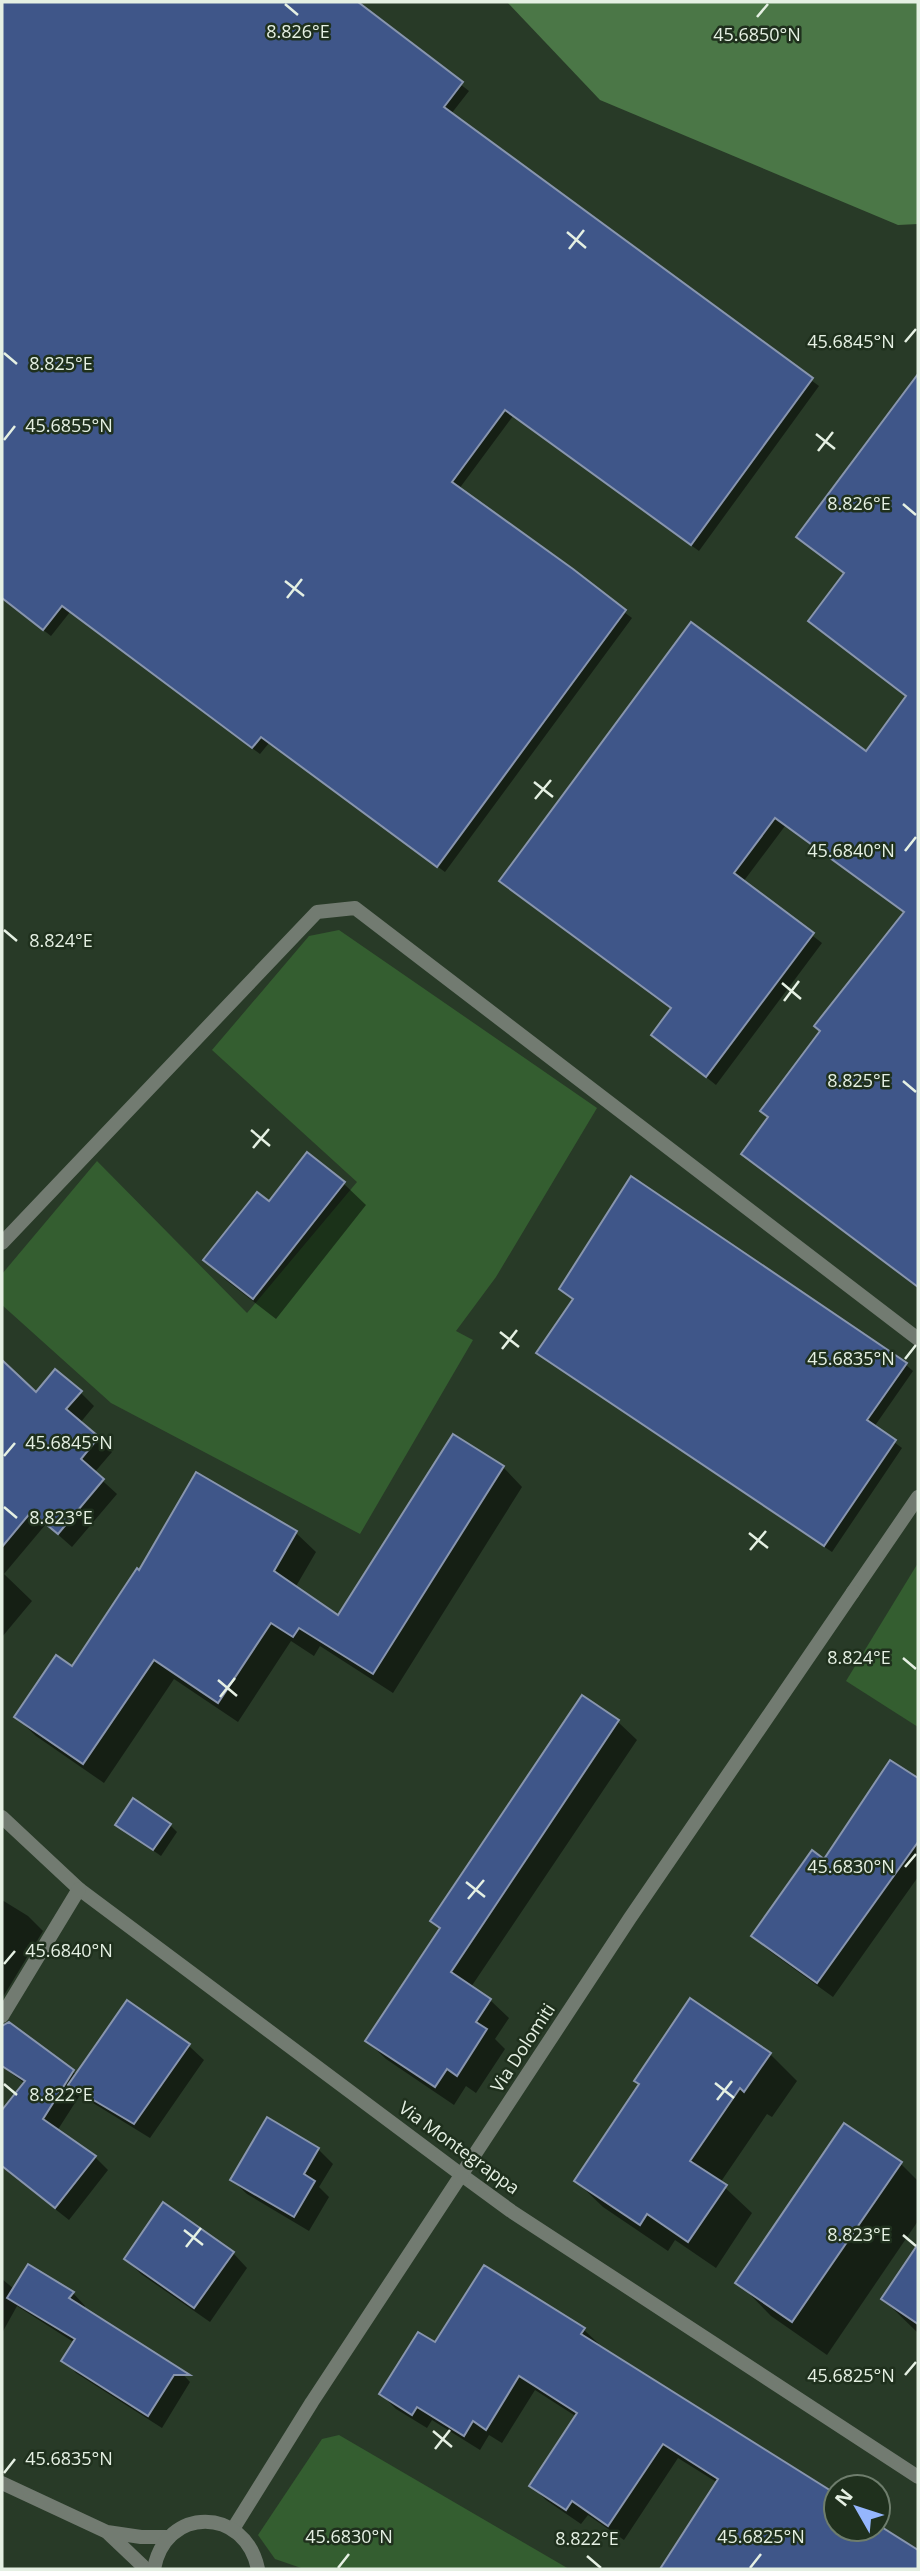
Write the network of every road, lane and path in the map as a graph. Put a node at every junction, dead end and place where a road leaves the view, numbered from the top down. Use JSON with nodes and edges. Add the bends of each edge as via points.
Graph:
{"nodes":[{"id":1,"x":2,"y":1243,"type":"edge"},
{"id":2,"x":918,"y":1339,"type":"edge"},
{"id":3,"x":918,"y":1496,"type":"edge"},
{"id":4,"x":2,"y":1817,"type":"edge"},
{"id":5,"x":79,"y":1889,"type":"junction"},
{"id":6,"x":2,"y":2016,"type":"edge"},
{"id":7,"x":463,"y":2176,"type":"junction"},
{"id":8,"x":918,"y":2477,"type":"edge"},
{"id":9,"x":2,"y":2483,"type":"edge"},
{"id":10,"x":233,"y":2529,"type":"junction"},
{"id":11,"x":107,"y":2532,"type":"junction"},
{"id":12,"x":169,"y":2537,"type":"junction"},
{"id":13,"x":256,"y":2562,"type":"edge"},
{"id":14,"x":146,"y":2569,"type":"edge"},
{"id":15,"x":154,"y":2569,"type":"edge"},
{"id":16,"x":271,"y":2569,"type":"edge"}],
"edges":[{"from":1,"to":2,"type":"street","via":[[317,912],[355,908]]},
{"from":3,"to":7,"type":"street","name":"Via Dolomiti","via":[[630,1918]]},
{"from":4,"to":5,"type":"street","name":"Via Montegrappa"},
{"from":5,"to":6,"type":"street"},
{"from":5,"to":7,"type":"street","name":"Via Montegrappa"},
{"from":7,"to":8,"type":"street","name":"Via Montegrappa"},
{"from":7,"to":10,"type":"street","name":"Via Dolomiti"},
{"from":9,"to":11,"type":"street"},
{"from":10,"to":12,"type":"street","via":[[217,2522],[199,2522],[182,2526]]},
{"from":10,"to":13,"type":"street","via":[[246,2540]]},
{"from":11,"to":12,"type":"street"},
{"from":11,"to":14,"type":"street"},
{"from":12,"to":15,"type":"street"},
{"from":13,"to":16,"type":"street"}]}
